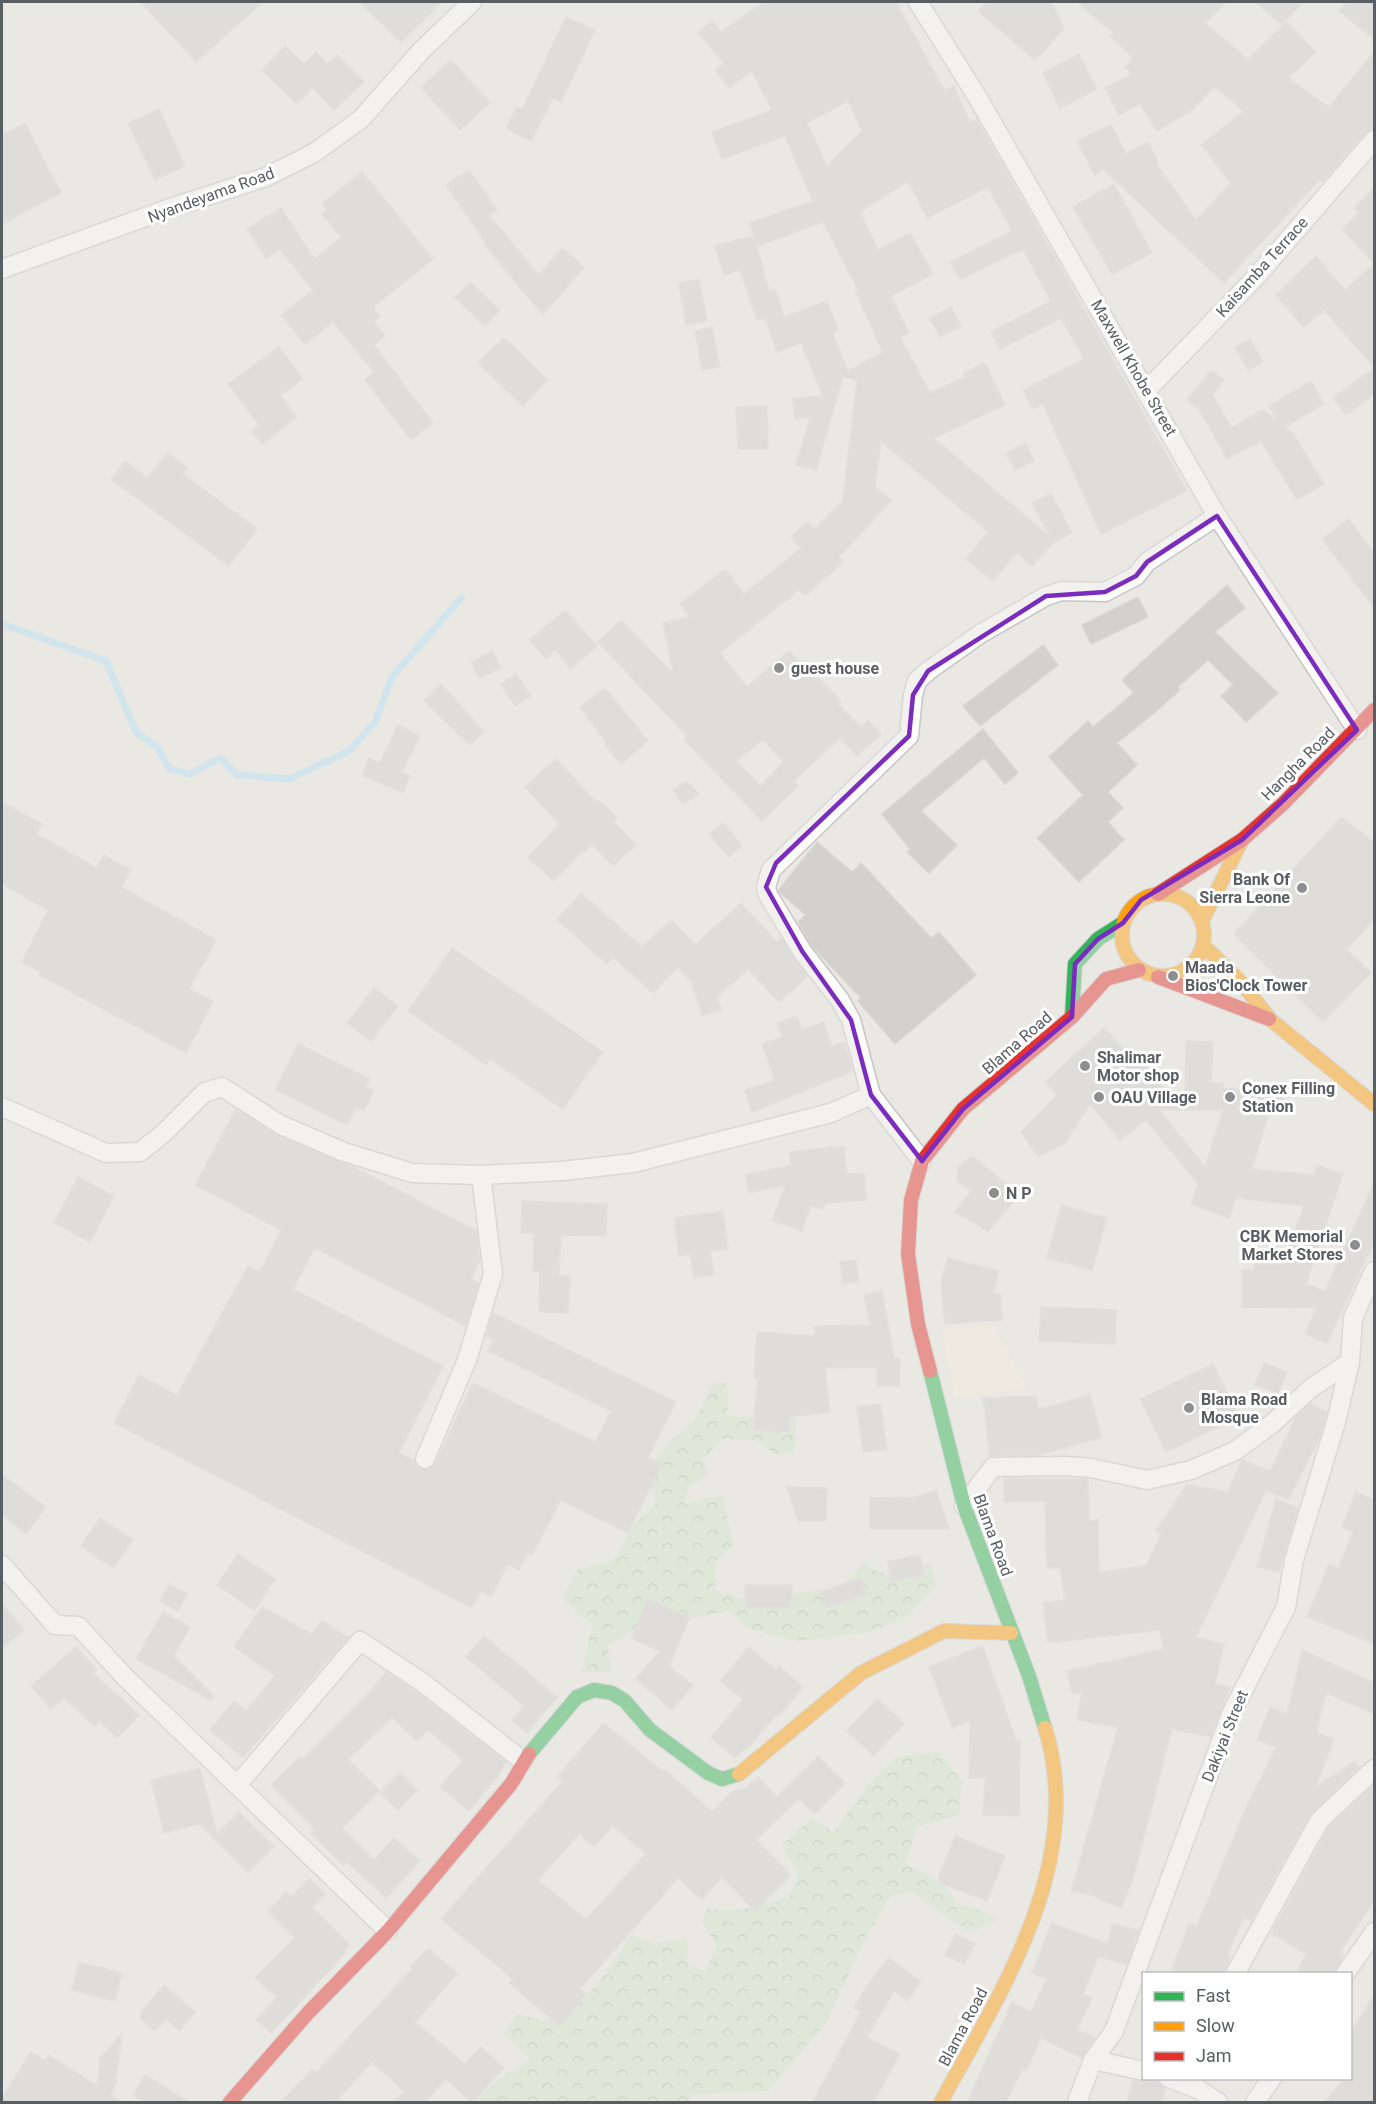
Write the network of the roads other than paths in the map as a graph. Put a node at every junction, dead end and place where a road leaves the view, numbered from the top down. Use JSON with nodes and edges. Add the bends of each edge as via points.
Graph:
{"nodes":[{"id":1,"x":472,"y":2,"type":"edge"},
{"id":2,"x":918,"y":2,"type":"edge"},
{"id":3,"x":1374,"y":140,"type":"edge"},
{"id":4,"x":2,"y":269,"type":"edge"},
{"id":5,"x":1147,"y":390,"type":"junction"},
{"id":6,"x":1217,"y":516,"type":"junction"},
{"id":7,"x":1374,"y":710,"type":"edge"},
{"id":8,"x":1357,"y":730,"type":"junction"},
{"id":9,"x":1242,"y":840,"type":"junction"},
{"id":10,"x":1158,"y":894,"type":"junction"},
{"id":11,"x":1202,"y":921,"type":"junction"},
{"id":12,"x":1123,"y":923,"type":"junction"},
{"id":13,"x":1204,"y":946,"type":"junction"},
{"id":14,"x":1139,"y":969,"type":"junction"},
{"id":15,"x":1158,"y":976,"type":"junction"},
{"id":16,"x":1072,"y":1017,"type":"junction"},
{"id":17,"x":1271,"y":1020,"type":"junction"},
{"id":18,"x":871,"y":1095,"type":"junction"},
{"id":19,"x":1374,"y":1104,"type":"edge"},
{"id":20,"x":2,"y":1107,"type":"edge"},
{"id":21,"x":922,"y":1161,"type":"junction"},
{"id":22,"x":481,"y":1174,"type":"junction"},
{"id":23,"x":1374,"y":1271,"type":"edge"},
{"id":24,"x":1350,"y":1362,"type":"junction"},
{"id":25,"x":425,"y":1459,"type":"dead end"},
{"id":26,"x":963,"y":1506,"type":"junction"},
{"id":27,"x":2,"y":1566,"type":"edge"},
{"id":28,"x":1011,"y":1633,"type":"junction"},
{"id":29,"x":523,"y":1761,"type":"junction"},
{"id":30,"x":1374,"y":1770,"type":"edge"},
{"id":31,"x":238,"y":1784,"type":"junction"},
{"id":32,"x":388,"y":1931,"type":"junction"},
{"id":33,"x":1374,"y":1932,"type":"edge"},
{"id":34,"x":1236,"y":1972,"type":"edge"},
{"id":35,"x":1346,"y":1972,"type":"edge"},
{"id":36,"x":1093,"y":2060,"type":"junction"},
{"id":37,"x":1142,"y":2071,"type":"edge"},
{"id":38,"x":1175,"y":2080,"type":"edge"},
{"id":39,"x":1271,"y":2080,"type":"edge"},
{"id":40,"x":1199,"y":2084,"type":"edge"},
{"id":41,"x":230,"y":2103,"type":"edge"},
{"id":42,"x":941,"y":2103,"type":"edge"},
{"id":43,"x":1077,"y":2103,"type":"edge"},
{"id":44,"x":1218,"y":2103,"type":"edge"},
{"id":45,"x":1255,"y":2103,"type":"edge"}],
"edges":[{"from":1,"to":4,"type":"street","name":"Nyandeyama Road","via":[[421,51],[361,119],[314,153],[266,177]]},
{"from":2,"to":5,"type":"street","name":"Maxwell Khobe Street"},
{"from":3,"to":5,"type":"street","name":"Kaisamba Terrace","via":[[1255,278]]},
{"from":5,"to":6,"type":"street","name":"Maxwell Khobe Street"},
{"from":6,"to":8,"type":"street","name":"Maxwell Khobe Street"},
{"from":6,"to":18,"type":"street","via":[[1147,562],[1136,576],[1105,592],[1062,591],[1046,596],[928,671],[917,681],[909,736],[771,870],[768,895],[851,1020]]},
{"from":7,"to":8,"type":"main road","name":"Hangha Road"},
{"from":8,"to":9,"type":"main road","name":"Hangha Road"},
{"from":9,"to":10,"type":"main road","name":"Hangha Road"},
{"from":9,"to":11,"type":"main road","name":"Hangha Road"},
{"from":10,"to":11,"type":"main road","via":[[1177,896],[1192,905]]},
{"from":10,"to":12,"type":"main road","via":[[1141,900]]},
{"from":11,"to":13,"type":"main road"},
{"from":12,"to":14,"type":"main road","via":[[1121,940],[1127,957]]},
{"from":12,"to":16,"type":"main road","via":[[1098,939],[1076,964]]},
{"from":13,"to":15,"type":"main road","via":[[1194,963],[1178,974]]},
{"from":13,"to":17,"type":"main road","via":[[1238,979]]},
{"from":14,"to":15,"type":"main road"},
{"from":14,"to":16,"type":"main road","name":"Blama Road","via":[[1106,979]]},
{"from":15,"to":17,"type":"main road"},
{"from":16,"to":21,"type":"main road","name":"Blama Road","via":[[963,1109]]},
{"from":17,"to":19,"type":"main road"},
{"from":18,"to":21,"type":"street"},
{"from":18,"to":22,"type":"street","via":[[831,1113],[633,1163]]},
{"from":20,"to":22,"type":"street","via":[[106,1153],[140,1152],[205,1092],[222,1087],[281,1125],[344,1152],[412,1173]]},
{"from":21,"to":26,"type":"main road","name":"Blama Road","via":[[911,1200],[908,1254],[918,1324]]},
{"from":22,"to":25,"type":"street","via":[[493,1274],[467,1360]]},
{"from":23,"to":24,"type":"street","name":"Dakiyai Street","via":[[1353,1318]]},
{"from":24,"to":26,"type":"street","via":[[1311,1388],[1273,1423],[1234,1451],[1191,1470],[1148,1480],[1083,1468],[993,1467]]},
{"from":24,"to":36,"type":"street","name":"Dakiyai Street","via":[[1294,1560],[1286,1607],[1231,1714],[1114,2031]]},
{"from":26,"to":28,"type":"main road","name":"Blama Road"},
{"from":27,"to":31,"type":"street","via":[[55,1625],[78,1626],[125,1677]]},
{"from":28,"to":29,"type":"main road","via":[[944,1631],[861,1673],[736,1776],[722,1779],[708,1773],[650,1730],[625,1701],[612,1693],[594,1690],[577,1697]]},
{"from":28,"to":42,"type":"main road","name":"Blama Road","via":[[1048,1737],[1056,1793],[1053,1840],[1041,1892],[1018,1960]]},
{"from":29,"to":31,"type":"street","via":[[422,1682],[360,1641]]},
{"from":29,"to":32,"type":"main road","via":[[511,1784]]},
{"from":30,"to":34,"type":"street","via":[[1319,1821]]},
{"from":31,"to":32,"type":"street"},
{"from":32,"to":41,"type":"main road","via":[[308,2013]]},
{"from":33,"to":35,"type":"street"},
{"from":36,"to":37,"type":"street"},
{"from":36,"to":43,"type":"street","name":"Dakiyai Street"},
{"from":38,"to":40,"type":"street"},
{"from":39,"to":45,"type":"street"},
{"from":40,"to":44,"type":"street"}]}
